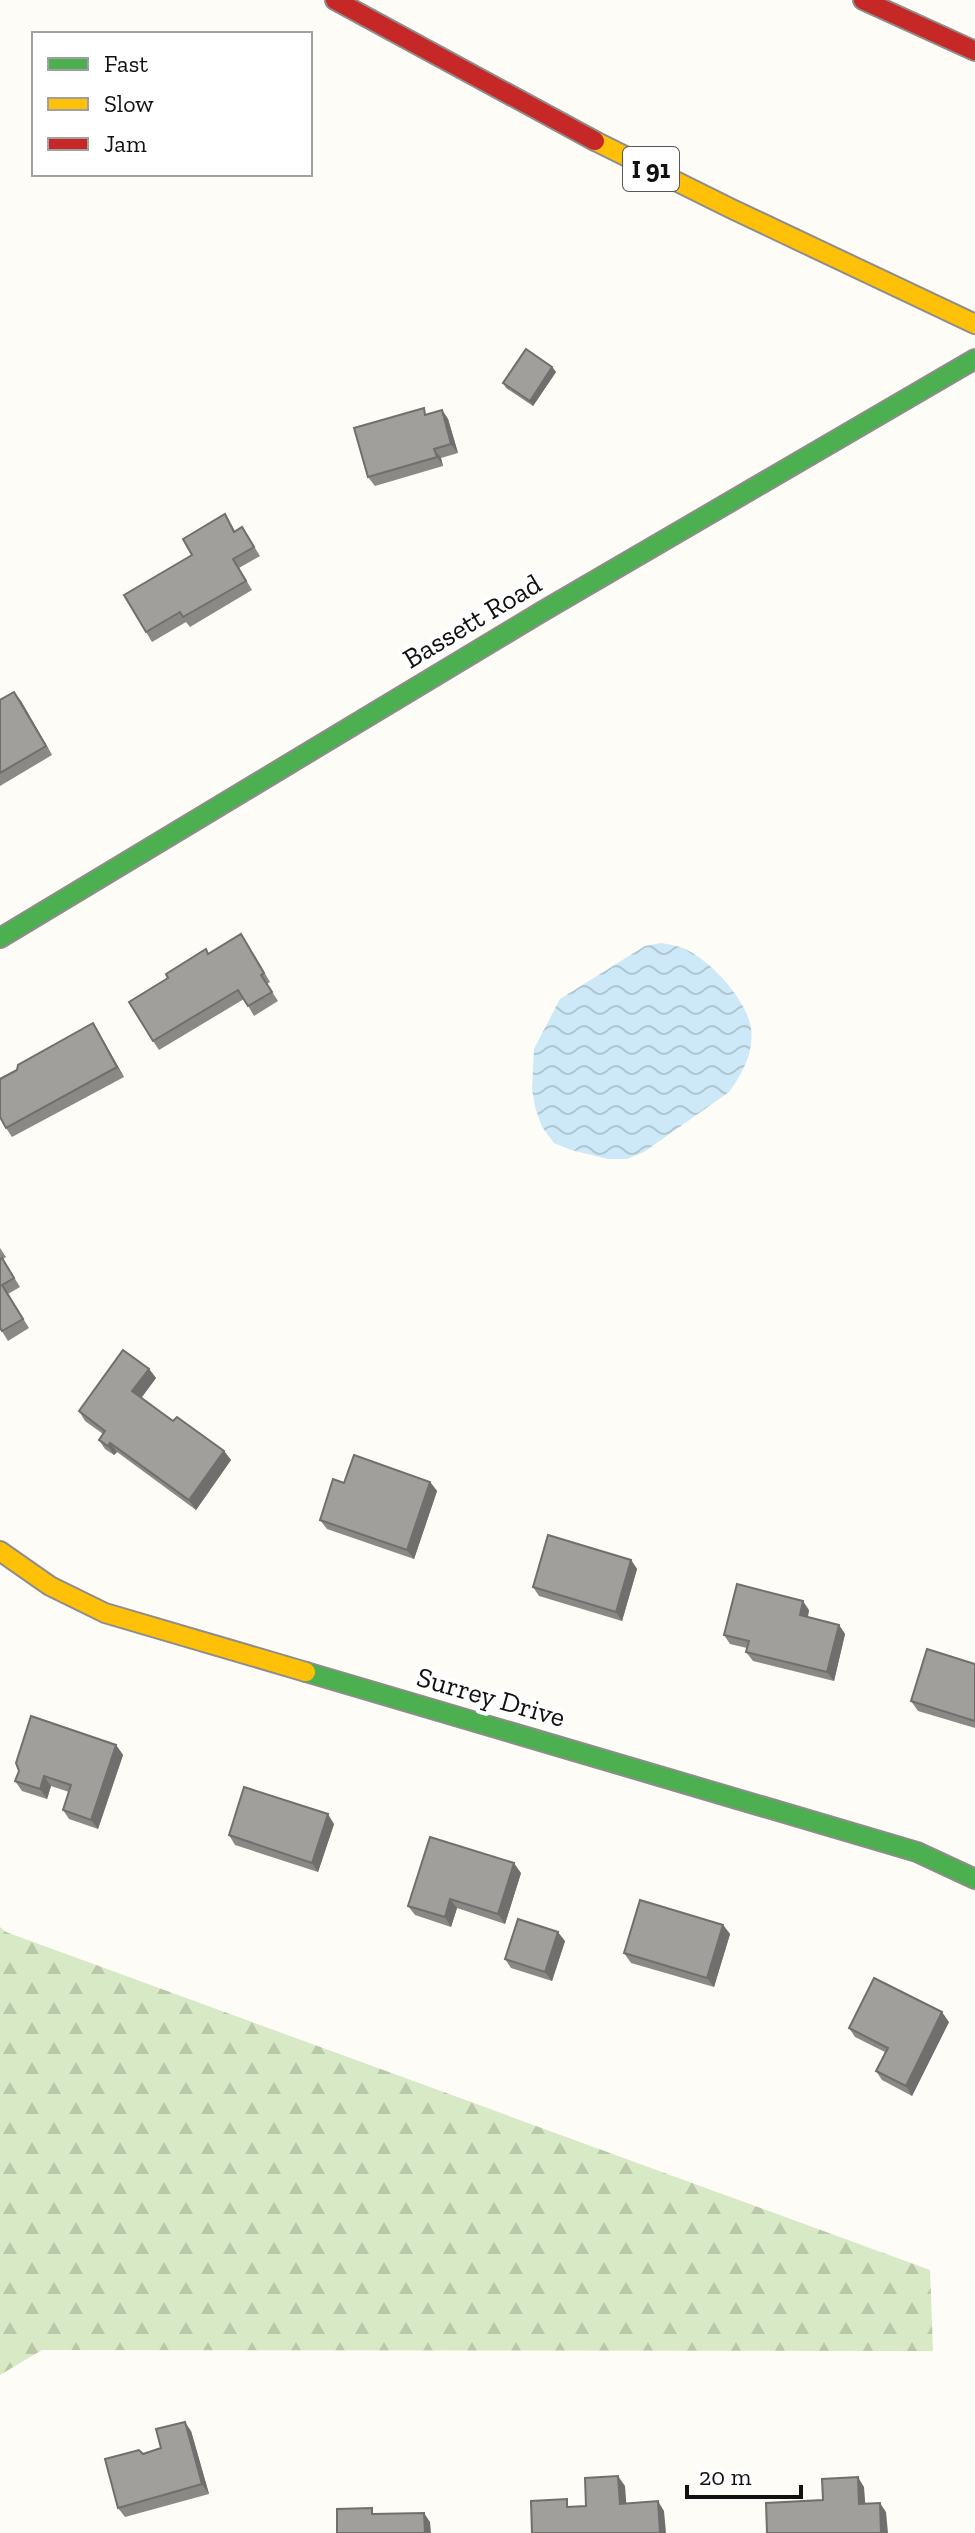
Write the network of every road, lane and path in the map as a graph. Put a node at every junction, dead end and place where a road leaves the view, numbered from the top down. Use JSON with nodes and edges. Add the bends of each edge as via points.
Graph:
{"nodes":[{"id":1,"x":335,"y":0,"type":"edge"},
{"id":2,"x":863,"y":0,"type":"edge"},
{"id":3,"x":975,"y":51,"type":"edge"},
{"id":4,"x":975,"y":324,"type":"edge"},
{"id":5,"x":975,"y":359,"type":"edge"},
{"id":6,"x":0,"y":938,"type":"edge"},
{"id":7,"x":0,"y":1551,"type":"edge"},
{"id":8,"x":975,"y":1879,"type":"edge"}],
"edges":[{"from":1,"to":4,"type":"main road","number":"I 91","via":[[664,175]]},
{"from":2,"to":3,"type":"main road"},
{"from":5,"to":6,"type":"main road","name":"Bassett Road","via":[[460,660]]},
{"from":7,"to":8,"type":"main road","name":"Surrey Drive","via":[[65,1596],[105,1613],[917,1852]]}]}
